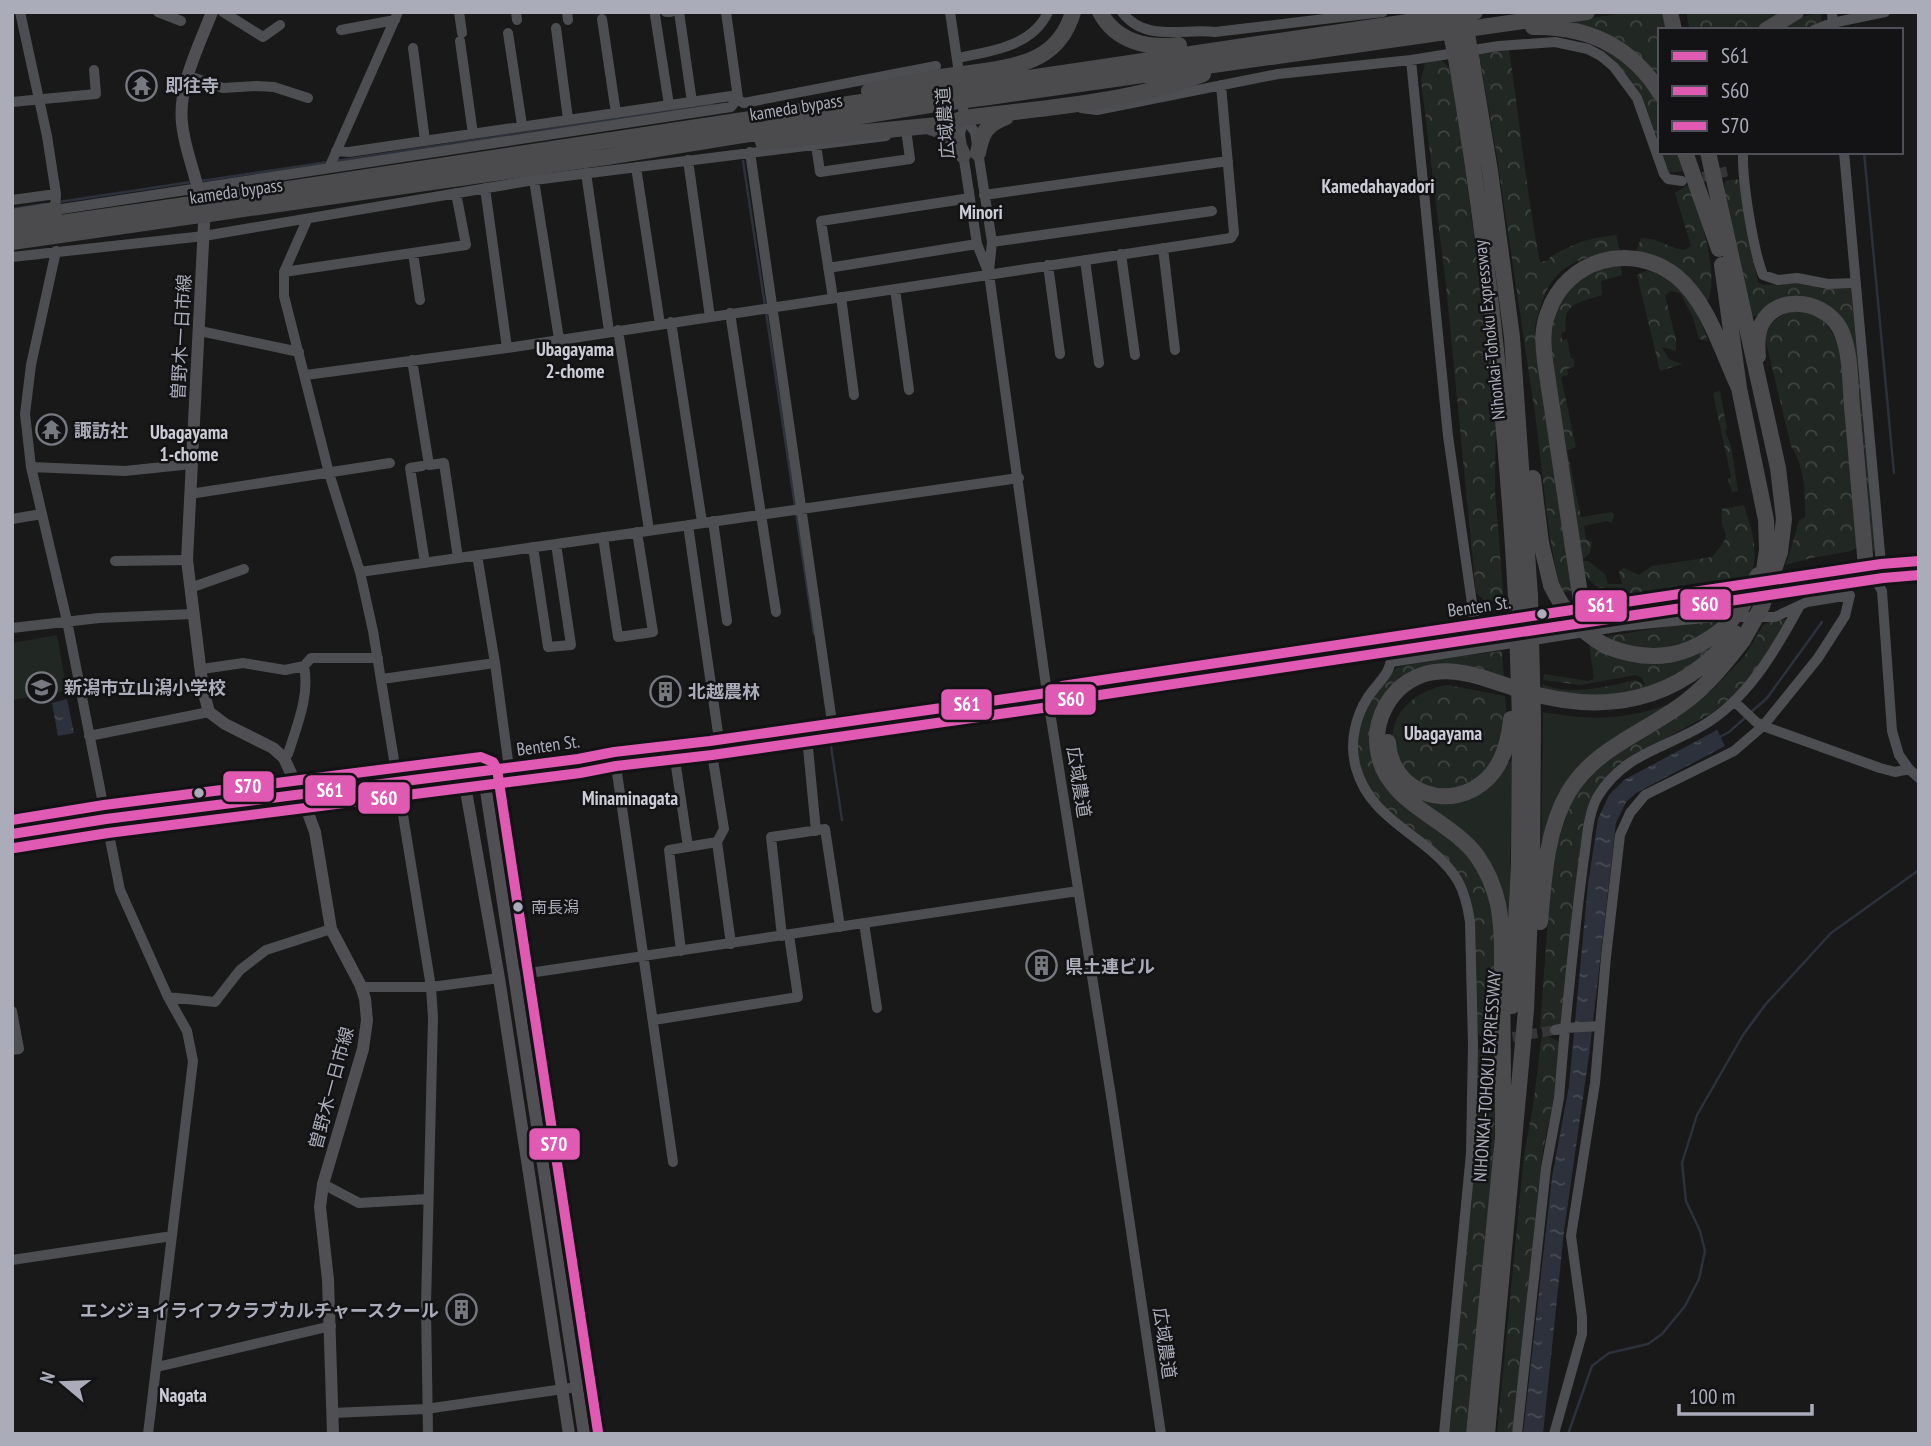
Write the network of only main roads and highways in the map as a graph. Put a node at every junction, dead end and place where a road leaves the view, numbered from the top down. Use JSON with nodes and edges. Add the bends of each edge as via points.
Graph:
{"nodes":[{"id":1,"x":212,"y":12,"type":"edge"},
{"id":2,"x":1073,"y":12,"type":"edge"},
{"id":3,"x":1100,"y":12,"type":"edge"},
{"id":4,"x":1447,"y":12,"type":"edge"},
{"id":5,"x":1463,"y":12,"type":"edge"},
{"id":6,"x":1475,"y":12,"type":"edge"},
{"id":7,"x":1587,"y":12,"type":"edge"},
{"id":8,"x":1796,"y":12,"type":"edge"},
{"id":9,"x":1769,"y":28,"type":"edge"},
{"id":10,"x":1327,"y":48,"type":"junction"},
{"id":11,"x":1228,"y":55,"type":"junction"},
{"id":12,"x":1465,"y":63,"type":"junction"},
{"id":13,"x":987,"y":84,"type":"junction"},
{"id":14,"x":935,"y":85,"type":"junction"},
{"id":15,"x":1658,"y":90,"type":"edge"},
{"id":16,"x":1021,"y":110,"type":"junction"},
{"id":17,"x":926,"y":126,"type":"junction"},
{"id":18,"x":677,"y":146,"type":"junction"},
{"id":19,"x":1686,"y":154,"type":"edge"},
{"id":20,"x":1700,"y":154,"type":"edge"},
{"id":21,"x":1708,"y":154,"type":"edge"},
{"id":22,"x":1716,"y":154,"type":"edge"},
{"id":23,"x":56,"y":202,"type":"road end"},
{"id":24,"x":200,"y":204,"type":"junction"},
{"id":25,"x":12,"y":217,"type":"edge"},
{"id":26,"x":1722,"y":219,"type":"junction"},
{"id":27,"x":12,"y":230,"type":"edge"},
{"id":28,"x":12,"y":242,"type":"edge"},
{"id":29,"x":1718,"y":249,"type":"junction"},
{"id":30,"x":1511,"y":337,"type":"junction"},
{"id":31,"x":1759,"y":383,"type":"junction"},
{"id":32,"x":1739,"y":388,"type":"junction"},
{"id":33,"x":1774,"y":551,"type":"junction"},
{"id":34,"x":1874,"y":565,"type":"road end"},
{"id":35,"x":1519,"y":597,"type":"junction"},
{"id":36,"x":1583,"y":615,"type":"road end"},
{"id":37,"x":1734,"y":633,"type":"junction"},
{"id":38,"x":1521,"y":719,"type":"junction"},
{"id":39,"x":483,"y":771,"type":"road end"},
{"id":40,"x":463,"y":774,"type":"road end"},
{"id":41,"x":1509,"y":1141,"type":"junction"},
{"id":42,"x":333,"y":1434,"type":"edge"},
{"id":43,"x":569,"y":1434,"type":"edge"},
{"id":44,"x":584,"y":1434,"type":"edge"},
{"id":45,"x":1474,"y":1434,"type":"edge"},
{"id":46,"x":1487,"y":1434,"type":"edge"}],
"edges":[{"from":1,"to":24,"type":"main road","name":"曽野木一日市線","via":[[188,76],[181,123]]},
{"from":2,"to":13,"type":"highway","via":[[1057,43]]},
{"from":3,"to":11,"type":"highway","via":[[1113,29],[1143,45],[1200,43]]},
{"from":4,"to":12,"type":"highway","bridge":true},
{"from":5,"to":12,"type":"highway","bridge":true},
{"from":6,"to":11,"type":"highway","name":"kameda bypass"},
{"from":7,"to":10,"type":"highway","name":"kameda bypass"},
{"from":8,"to":9,"type":"highway"},
{"from":10,"to":11,"type":"highway","name":"kameda bypass"},
{"from":10,"to":15,"type":"highway","via":[[1522,27],[1574,30],[1618,48]]},
{"from":11,"to":13,"type":"highway","name":"kameda bypass"},
{"from":11,"to":16,"type":"highway","via":[[1179,83]]},
{"from":12,"to":30,"type":"highway","name":"Nihonkai-Tohoku Expressway","via":[[1492,183]]},
{"from":12,"to":35,"type":"highway","name":"Nihonkai-Tohoku Expressway"},
{"from":13,"to":14,"type":"highway","name":"kameda bypass","bridge":true},
{"from":13,"to":14,"type":"highway","bridge":true},
{"from":14,"to":18,"type":"highway","name":"kameda bypass"},
{"from":14,"to":24,"type":"highway","name":"kameda bypass"},
{"from":16,"to":17,"type":"highway"},
{"from":16,"to":17,"type":"highway","via":[[991,124],[971,154],[942,131]]},
{"from":17,"to":18,"type":"highway"},
{"from":18,"to":24,"type":"highway","name":"kameda bypass"},
{"from":19,"to":29,"type":"highway"},
{"from":20,"to":29,"type":"highway"},
{"from":21,"to":26,"type":"highway"},
{"from":22,"to":26,"type":"highway"},
{"from":23,"to":25,"type":"highway"},
{"from":24,"to":27,"type":"highway","name":"kameda bypass"},
{"from":24,"to":28,"type":"highway","name":"kameda bypass"},
{"from":24,"to":42,"type":"main road","name":"曽野木一日市線","via":[[200,331],[187,560],[203,690],[209,712],[284,758],[315,832],[331,929],[365,999],[363,1049],[320,1208],[331,1326]]},
{"from":26,"to":31,"type":"highway"},
{"from":29,"to":32,"type":"highway"},
{"from":30,"to":35,"type":"highway","name":"Nihonkai-Tohoku Expressway"},
{"from":30,"to":37,"type":"highway","bridge":true,"via":[[1541,543],[1551,585],[1567,614],[1606,646],[1638,656],[1671,654]]},
{"from":31,"to":33,"type":"highway","via":[[1783,502],[1784,535]]},
{"from":31,"to":34,"type":"highway","via":[[1758,339],[1761,324],[1771,313],[1800,303],[1831,316],[1842,332],[1847,356]]},
{"from":32,"to":33,"type":"highway"},
{"from":32,"to":36,"type":"highway","via":[[1692,294],[1665,269],[1630,257],[1606,260],[1581,270],[1560,289],[1548,314],[1543,343]]},
{"from":33,"to":37,"type":"highway","bridge":true,"via":[[1762,606]]},
{"from":35,"to":38,"type":"highway","bridge":true,"via":[[1513,678]]},
{"from":37,"to":38,"type":"highway","via":[[1724,661],[1699,680],[1653,703],[1624,711],[1566,712],[1468,684],[1444,681],[1424,685],[1405,697],[1392,715],[1390,758],[1402,778],[1421,792],[1455,796],[1477,787],[1495,769]]},
{"from":37,"to":41,"type":"highway","via":[[1716,674],[1685,703],[1595,760],[1562,806],[1546,867],[1525,1080]]},
{"from":37,"to":41,"type":"highway","via":[[1717,654],[1688,676],[1627,700],[1567,702],[1474,675],[1440,671],[1402,687],[1382,712],[1377,744],[1384,771],[1404,796],[1476,855],[1493,888],[1501,928]]},
{"from":38,"to":41,"type":"highway","name":"NIHONKAI-TOHOKU EXPRESSWAY","via":[[1530,938]]},
{"from":39,"to":44,"type":"main road"},
{"from":40,"to":43,"type":"main road"},
{"from":41,"to":45,"type":"highway","name":"NIHONKAI-TOHOKU EXPRESSWAY"},
{"from":41,"to":46,"type":"highway","name":"NIHONKAI-TOHOKU EXPRESSWAY"}]}
